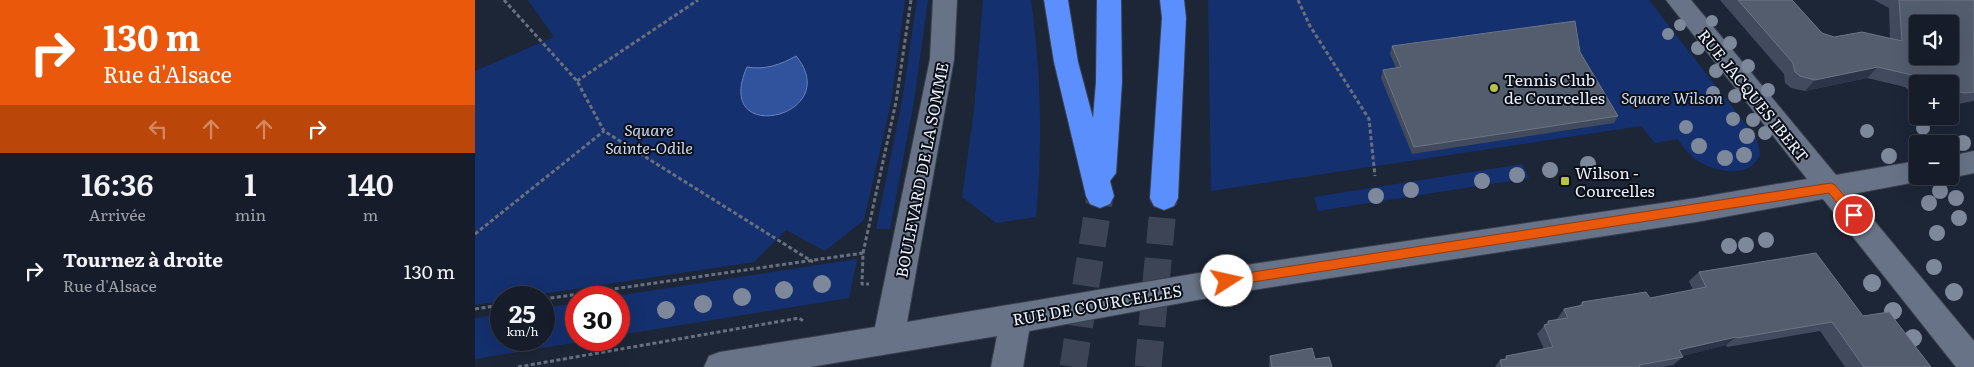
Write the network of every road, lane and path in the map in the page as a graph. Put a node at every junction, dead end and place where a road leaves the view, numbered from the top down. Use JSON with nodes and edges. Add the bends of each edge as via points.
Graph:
{"nodes":[{"id":1,"x":504,"y":0,"type":"edge"},
{"id":2,"x":698,"y":0,"type":"edge"},
{"id":3,"x":911,"y":0,"type":"edge"},
{"id":4,"x":945,"y":0,"type":"edge"},
{"id":5,"x":1056,"y":0,"type":"edge"},
{"id":6,"x":1109,"y":0,"type":"edge"},
{"id":7,"x":1298,"y":0,"type":"edge"},
{"id":8,"x":1678,"y":0,"type":"edge"},
{"id":9,"x":1174,"y":6,"type":"edge"},
{"id":10,"x":577,"y":80,"type":"junction"},
{"id":11,"x":604,"y":131,"type":"junction"},
{"id":12,"x":1974,"y":162,"type":"edge"},
{"id":13,"x":1959,"y":165,"type":"edge"},
{"id":14,"x":1909,"y":173,"type":"edge"},
{"id":15,"x":1375,"y":176,"type":"dead end"},
{"id":16,"x":1831,"y":188,"type":"junction"},
{"id":17,"x":1164,"y":198,"type":"tunnel mouth"},
{"id":18,"x":475,"y":234,"type":"edge"},
{"id":19,"x":863,"y":253,"type":"junction"},
{"id":20,"x":813,"y":262,"type":"junction"},
{"id":21,"x":871,"y":284,"type":"dead end"},
{"id":22,"x":555,"y":297,"type":"edge"},
{"id":23,"x":490,"y":307,"type":"edge"},
{"id":24,"x":475,"y":309,"type":"edge"},
{"id":25,"x":1015,"y":319,"type":"junction"},
{"id":26,"x":889,"y":339,"type":"junction"},
{"id":27,"x":1974,"y":365,"type":"edge"},
{"id":28,"x":720,"y":367,"type":"edge"},
{"id":29,"x":1007,"y":367,"type":"edge"}],
"edges":[{"from":1,"to":10,"type":"path"},
{"from":2,"to":10,"type":"path"},
{"from":3,"to":19,"type":"path","via":[[896,102]]},
{"from":4,"to":26,"type":"street","name":"BOULEVARD DE LA SOMME","via":[[942,59]]},
{"from":5,"to":6,"type":"highway","via":[[1066,62],[1100,196],[1109,82]]},
{"from":7,"to":15,"type":"path","via":[[1309,26],[1369,119]]},
{"from":8,"to":16,"type":"street","name":"RUE JACQUES IBERT"},
{"from":9,"to":17,"type":"highway"},
{"from":10,"to":11,"type":"path"},
{"from":11,"to":18,"type":"path"},
{"from":11,"to":20,"type":"path"},
{"from":12,"to":13,"type":"street"},
{"from":14,"to":16,"type":"street","name":"RUE DE COURCELLES"},
{"from":16,"to":25,"type":"street","name":"RUE DE COURCELLES","via":[[1246,278]]},
{"from":16,"to":27,"type":"street","name":"RUE JACQUES IBERT"},
{"from":19,"to":20,"type":"path"},
{"from":19,"to":21,"type":"path","via":[[863,284]]},
{"from":20,"to":22,"type":"path"},
{"from":23,"to":24,"type":"path"},
{"from":25,"to":26,"type":"street","name":"RUE DE COURCELLES"},
{"from":25,"to":29,"type":"street"},
{"from":26,"to":28,"type":"street","name":"RUE DE COURCELLES"}]}
